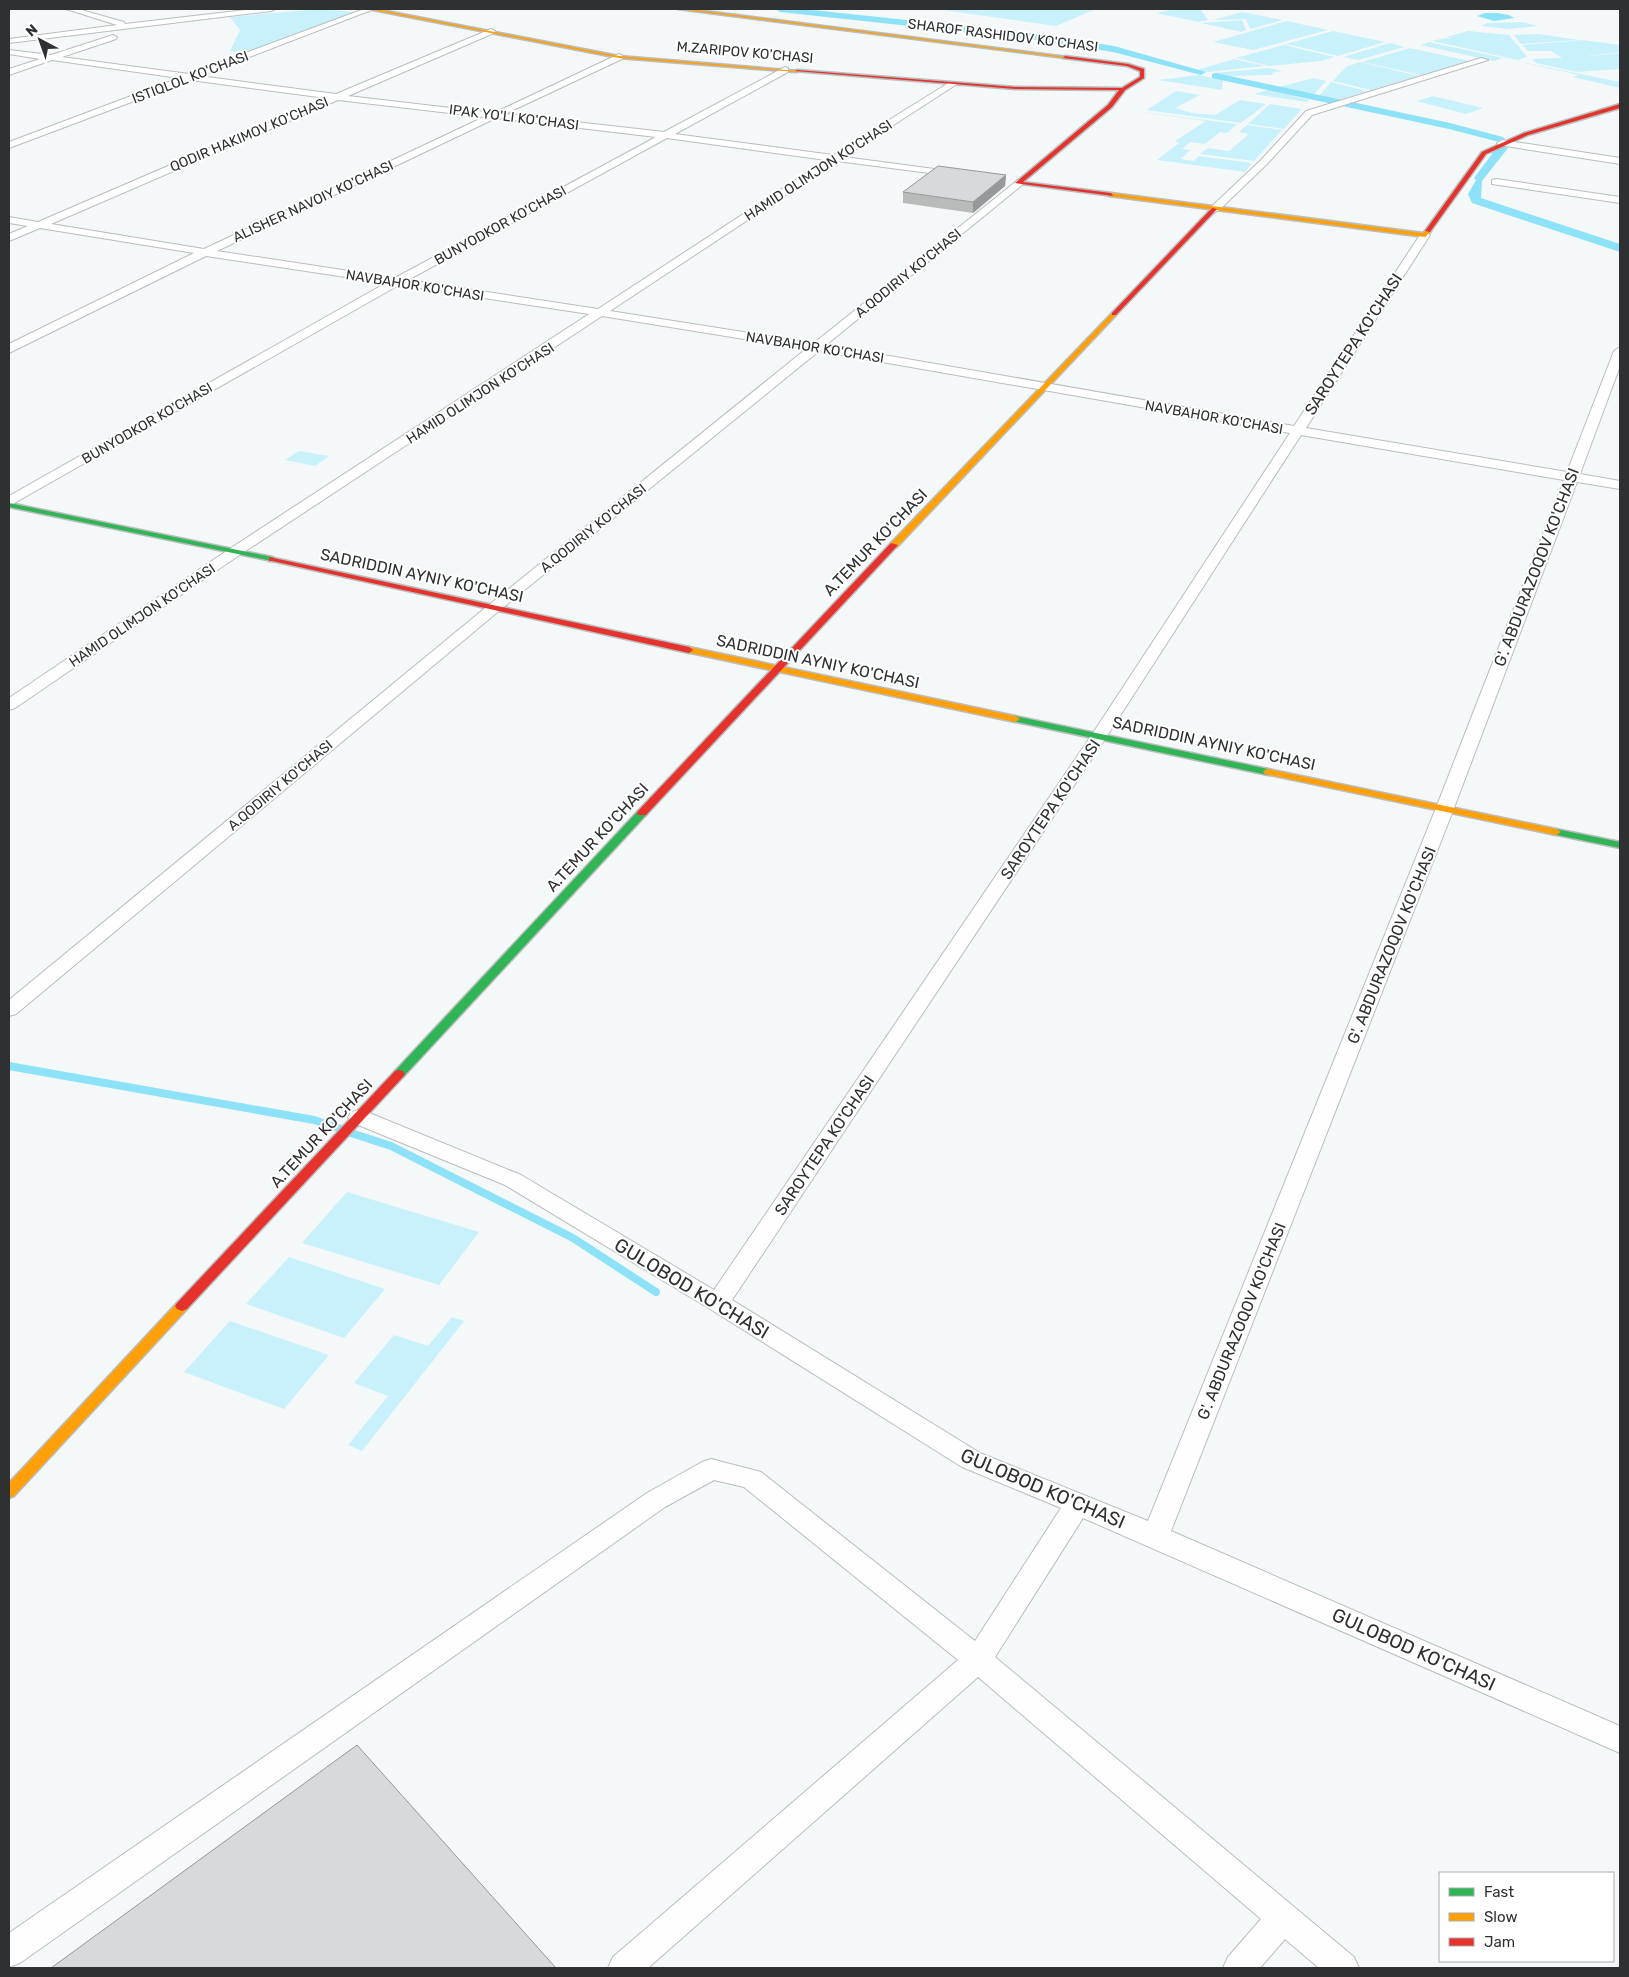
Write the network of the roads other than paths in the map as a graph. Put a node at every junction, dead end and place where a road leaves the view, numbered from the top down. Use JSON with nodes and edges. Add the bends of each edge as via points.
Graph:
{"nodes":[{"id":1,"x":70,"y":9,"type":"edge"},
{"id":2,"x":271,"y":9,"type":"edge"},
{"id":3,"x":370,"y":9,"type":"edge"},
{"id":4,"x":680,"y":9,"type":"edge"},
{"id":5,"x":708,"y":9,"type":"edge"},
{"id":6,"x":157,"y":22,"type":"junction"},
{"id":7,"x":128,"y":26,"type":"junction"},
{"id":8,"x":491,"y":31,"type":"junction"},
{"id":9,"x":9,"y":41,"type":"edge"},
{"id":10,"x":9,"y":52,"type":"edge"},
{"id":11,"x":619,"y":56,"type":"junction"},
{"id":12,"x":51,"y":58,"type":"junction"},
{"id":13,"x":1484,"y":60,"type":"dead end"},
{"id":14,"x":1128,"y":65,"type":"junction"},
{"id":15,"x":785,"y":70,"type":"junction"},
{"id":16,"x":9,"y":72,"type":"edge"},
{"id":17,"x":193,"y":77,"type":"junction"},
{"id":18,"x":953,"y":84,"type":"junction"},
{"id":19,"x":1123,"y":89,"type":"junction"},
{"id":20,"x":335,"y":96,"type":"junction"},
{"id":21,"x":1620,"y":106,"type":"edge"},
{"id":22,"x":497,"y":115,"type":"junction"},
{"id":23,"x":664,"y":135,"type":"junction"},
{"id":24,"x":1502,"y":143,"type":"junction"},
{"id":25,"x":9,"y":145,"type":"edge"},
{"id":26,"x":834,"y":159,"type":"junction"},
{"id":27,"x":1620,"y":161,"type":"edge"},
{"id":28,"x":970,"y":177,"type":"edge"},
{"id":29,"x":1014,"y":182,"type":"junction"},
{"id":30,"x":1496,"y":182,"type":"dead end"},
{"id":31,"x":1620,"y":200,"type":"edge"},
{"id":32,"x":1214,"y":208,"type":"junction"},
{"id":33,"x":9,"y":220,"type":"edge"},
{"id":34,"x":39,"y":225,"type":"junction"},
{"id":35,"x":1425,"y":235,"type":"junction"},
{"id":36,"x":9,"y":238,"type":"edge"},
{"id":37,"x":205,"y":252,"type":"junction"},
{"id":38,"x":395,"y":282,"type":"junction"},
{"id":39,"x":599,"y":314,"type":"junction"},
{"id":40,"x":816,"y":347,"type":"junction"},
{"id":41,"x":9,"y":348,"type":"edge"},
{"id":42,"x":1620,"y":351,"type":"edge"},
{"id":43,"x":1047,"y":386,"type":"junction"},
{"id":44,"x":1295,"y":432,"type":"junction"},
{"id":45,"x":1570,"y":477,"type":"junction"},
{"id":46,"x":1620,"y":485,"type":"edge"},
{"id":47,"x":9,"y":504,"type":"edge"},
{"id":48,"x":236,"y":552,"type":"junction"},
{"id":49,"x":496,"y":608,"type":"junction"},
{"id":50,"x":777,"y":669,"type":"junction"},
{"id":51,"x":9,"y":705,"type":"edge"},
{"id":52,"x":1099,"y":736,"type":"junction"},
{"id":53,"x":1445,"y":808,"type":"junction"},
{"id":54,"x":1620,"y":845,"type":"edge"},
{"id":55,"x":9,"y":1010,"type":"edge"},
{"id":56,"x":359,"y":1117,"type":"junction"},
{"id":57,"x":718,"y":1303,"type":"junction"},
{"id":58,"x":9,"y":1492,"type":"edge"},
{"id":59,"x":1078,"y":1504,"type":"junction"},
{"id":60,"x":1156,"y":1536,"type":"junction"},
{"id":61,"x":978,"y":1660,"type":"junction"},
{"id":62,"x":1620,"y":1740,"type":"edge"},
{"id":63,"x":1283,"y":1918,"type":"junction"},
{"id":64,"x":9,"y":1952,"type":"edge"},
{"id":65,"x":624,"y":1968,"type":"edge"},
{"id":66,"x":1239,"y":1968,"type":"edge"},
{"id":67,"x":1343,"y":1968,"type":"edge"}],
"edges":[{"from":1,"to":7,"type":"street"},
{"from":2,"to":6,"type":"street"},
{"from":3,"to":8,"type":"street","name":"M.ZARIPOV KO'CHASI"},
{"from":3,"to":17,"type":"street","name":"ISTIQLOL KO'CHASI"},
{"from":4,"to":14,"type":"street","name":"SHAROF RASHIDOV KO'CHASI"},
{"from":5,"to":14,"type":"street"},
{"from":6,"to":7,"type":"street"},
{"from":6,"to":12,"type":"street"},
{"from":7,"to":9,"type":"street"},
{"from":8,"to":11,"type":"street","name":"M.ZARIPOV KO'CHASI"},
{"from":8,"to":20,"type":"street","name":"QODIR HAKIMOV KO'CHASI"},
{"from":10,"to":12,"type":"street","name":"IPAK YO'LI KO'CHASI"},
{"from":11,"to":15,"type":"street","name":"M.ZARIPOV KO'CHASI"},
{"from":11,"to":22,"type":"street","name":"ALISHER NAVOIY KO'CHASI"},
{"from":12,"to":16,"type":"street"},
{"from":12,"to":17,"type":"street","name":"IPAK YO'LI KO'CHASI"},
{"from":13,"to":32,"type":"street","via":[[1309,112],[1263,163]]},
{"from":14,"to":19,"type":"street","via":[[1142,70],[1142,78]]},
{"from":15,"to":18,"type":"street","name":"M.ZARIPOV KO'CHASI"},
{"from":15,"to":23,"type":"street","name":"BUNYODKOR KO'CHASI"},
{"from":17,"to":20,"type":"street","name":"IPAK YO'LI KO'CHASI"},
{"from":17,"to":25,"type":"street","name":"ISTIQLOL KO'CHASI"},
{"from":18,"to":19,"type":"street","name":"M.ZARIPOV KO'CHASI"},
{"from":18,"to":26,"type":"street","name":"HAMID OLIMJON KO'CHASI"},
{"from":19,"to":29,"type":"street","via":[[1110,106]]},
{"from":20,"to":22,"type":"street","name":"IPAK YO'LI KO'CHASI"},
{"from":20,"to":34,"type":"street","name":"QODIR HAKIMOV KO'CHASI"},
{"from":21,"to":24,"type":"street"},
{"from":22,"to":23,"type":"street","name":"IPAK YO'LI KO'CHASI"},
{"from":22,"to":37,"type":"street","name":"ALISHER NAVOIY KO'CHASI"},
{"from":23,"to":26,"type":"street","name":"IPAK YO'LI KO'CHASI"},
{"from":23,"to":38,"type":"street","name":"BUNYODKOR KO'CHASI"},
{"from":24,"to":27,"type":"street"},
{"from":24,"to":35,"type":"street","via":[[1484,153]]},
{"from":26,"to":28,"type":"street","name":"IPAK YO'LI KO'CHASI"},
{"from":26,"to":39,"type":"street","name":"HAMID OLIMJON KO'CHASI"},
{"from":29,"to":32,"type":"street"},
{"from":29,"to":40,"type":"street","name":"A.QODIRIY KO'CHASI"},
{"from":30,"to":31,"type":"street"},
{"from":32,"to":35,"type":"street"},
{"from":32,"to":43,"type":"street","name":"A.TEMUR KO'CHASI"},
{"from":33,"to":34,"type":"street","name":"NAVBAHOR KO'CHASI"},
{"from":34,"to":36,"type":"street","name":"QODIR HAKIMOV KO'CHASI"},
{"from":34,"to":37,"type":"street","name":"NAVBAHOR KO'CHASI"},
{"from":35,"to":44,"type":"street","name":"SAROYTEPA KO'CHASI"},
{"from":37,"to":38,"type":"street","name":"NAVBAHOR KO'CHASI"},
{"from":37,"to":41,"type":"street","name":"ALISHER NAVOIY KO'CHASI"},
{"from":38,"to":39,"type":"street","name":"NAVBAHOR KO'CHASI"},
{"from":38,"to":47,"type":"street","name":"BUNYODKOR KO'CHASI"},
{"from":39,"to":40,"type":"street","name":"NAVBAHOR KO'CHASI"},
{"from":39,"to":48,"type":"street","name":"HAMID OLIMJON KO'CHASI"},
{"from":40,"to":43,"type":"street","name":"NAVBAHOR KO'CHASI"},
{"from":40,"to":49,"type":"street","name":"A.QODIRIY KO'CHASI"},
{"from":42,"to":45,"type":"street","name":"G'. ABDURAZOQOV KO'CHASI"},
{"from":43,"to":44,"type":"street","name":"NAVBAHOR KO'CHASI"},
{"from":43,"to":50,"type":"street","name":"A.TEMUR KO'CHASI"},
{"from":44,"to":45,"type":"street","name":"NAVBAHOR KO'CHASI"},
{"from":44,"to":52,"type":"street","name":"SAROYTEPA KO'CHASI"},
{"from":45,"to":46,"type":"street","name":"NAVBAHOR KO'CHASI"},
{"from":45,"to":53,"type":"street","name":"G'. ABDURAZOQOV KO'CHASI"},
{"from":47,"to":48,"type":"street","name":"SADRIDDIN AYNIY KO'CHASI"},
{"from":48,"to":49,"type":"street","name":"SADRIDDIN AYNIY KO'CHASI"},
{"from":48,"to":51,"type":"street","name":"HAMID OLIMJON KO'CHASI"},
{"from":49,"to":50,"type":"street","name":"SADRIDDIN AYNIY KO'CHASI"},
{"from":49,"to":55,"type":"street","name":"A.QODIRIY KO'CHASI"},
{"from":50,"to":52,"type":"street","name":"SADRIDDIN AYNIY KO'CHASI"},
{"from":50,"to":56,"type":"street","name":"A.TEMUR KO'CHASI"},
{"from":52,"to":53,"type":"street","name":"SADRIDDIN AYNIY KO'CHASI"},
{"from":52,"to":57,"type":"street","name":"SAROYTEPA KO'CHASI"},
{"from":53,"to":54,"type":"street","name":"SADRIDDIN AYNIY KO'CHASI"},
{"from":53,"to":60,"type":"street","name":"G'. ABDURAZOQOV KO'CHASI"},
{"from":56,"to":57,"type":"street","name":"GULOBOD KO'CHASI","via":[[514,1180]]},
{"from":56,"to":58,"type":"street","name":"A.TEMUR KO'CHASI"},
{"from":57,"to":59,"type":"street","name":"GULOBOD KO'CHASI","via":[[971,1460]]},
{"from":59,"to":60,"type":"street","name":"GULOBOD KO'CHASI"},
{"from":59,"to":61,"type":"street"},
{"from":60,"to":62,"type":"street","name":"GULOBOD KO'CHASI"},
{"from":61,"to":63,"type":"street"},
{"from":61,"to":64,"type":"street","via":[[752,1479],[711,1469],[648,1506]]},
{"from":61,"to":65,"type":"street"},
{"from":63,"to":66,"type":"street"},
{"from":63,"to":67,"type":"street"}]}
